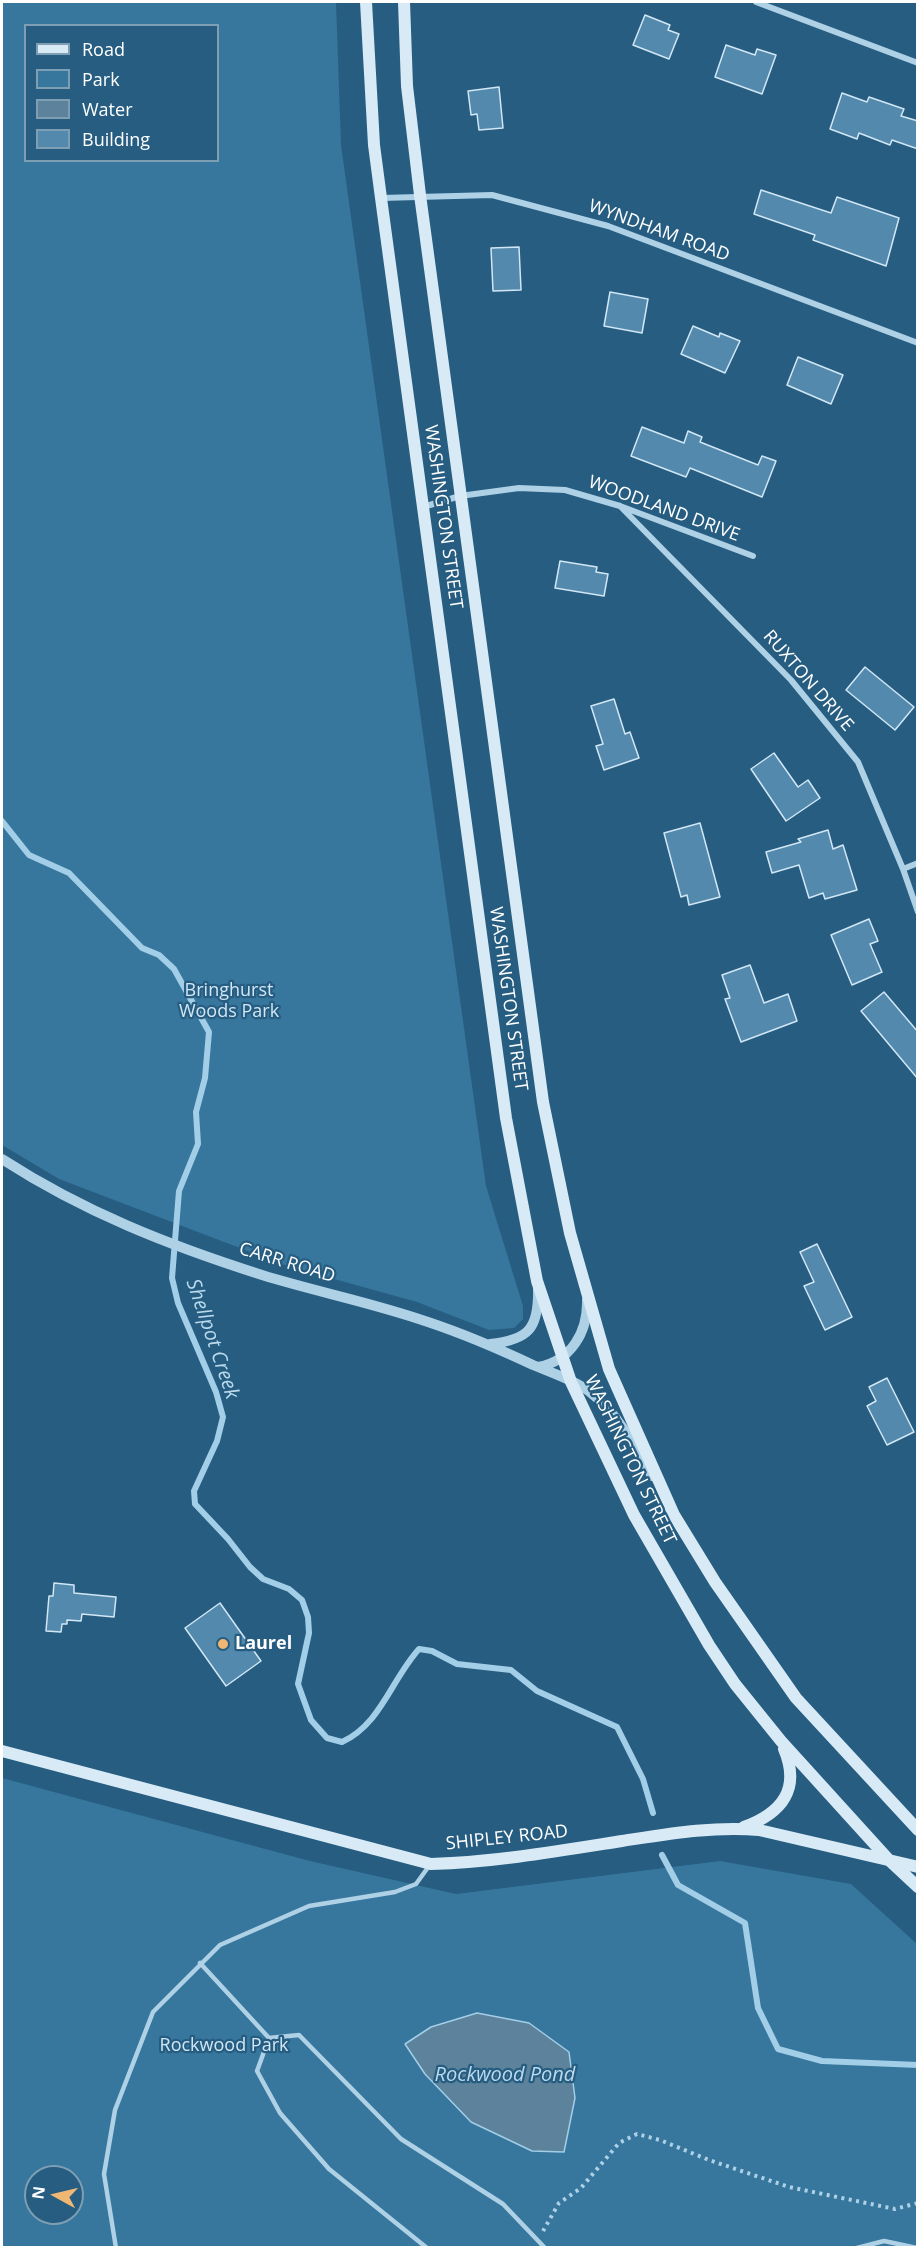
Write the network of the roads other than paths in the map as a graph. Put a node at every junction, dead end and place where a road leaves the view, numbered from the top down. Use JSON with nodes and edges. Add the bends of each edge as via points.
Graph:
{"nodes":[{"id":1,"x":366,"y":2,"type":"edge"},
{"id":2,"x":404,"y":2,"type":"edge"},
{"id":3,"x":756,"y":2,"type":"edge"},
{"id":4,"x":918,"y":63,"type":"edge"},
{"id":5,"x":420,"y":195,"type":"junction"},
{"id":6,"x":381,"y":198,"type":"junction"},
{"id":7,"x":918,"y":343,"type":"edge"},
{"id":8,"x":460,"y":496,"type":"junction"},
{"id":9,"x":620,"y":506,"type":"junction"},
{"id":10,"x":423,"y":507,"type":"junction"},
{"id":11,"x":753,"y":556,"type":"dead end"},
{"id":12,"x":918,"y":864,"type":"edge"},
{"id":13,"x":903,"y":869,"type":"junction"},
{"id":14,"x":918,"y":912,"type":"edge"},
{"id":15,"x":2,"y":1159,"type":"edge"},
{"id":16,"x":537,"y":1281,"type":"junction"},
{"id":17,"x":586,"y":1292,"type":"junction"},
{"id":18,"x":486,"y":1344,"type":"junction"},
{"id":19,"x":562,"y":1358,"type":"junction"},
{"id":20,"x":538,"y":1367,"type":"junction"},
{"id":21,"x":571,"y":1382,"type":"junction"},
{"id":22,"x":674,"y":1515,"type":"junction"},
{"id":23,"x":781,"y":1741,"type":"junction"},
{"id":24,"x":2,"y":1751,"type":"edge"},
{"id":25,"x":740,"y":1828,"type":"junction"},
{"id":26,"x":918,"y":1830,"type":"edge"},
{"id":27,"x":889,"y":1860,"type":"junction"},
{"id":28,"x":431,"y":1864,"type":"junction"},
{"id":29,"x":918,"y":1867,"type":"edge"},
{"id":30,"x":918,"y":1887,"type":"edge"},
{"id":31,"x":200,"y":1963,"type":"junction"},
{"id":32,"x":269,"y":2038,"type":"junction"},
{"id":33,"x":116,"y":2247,"type":"edge"},
{"id":34,"x":428,"y":2247,"type":"edge"},
{"id":35,"x":545,"y":2247,"type":"edge"},
{"id":36,"x":857,"y":2247,"type":"edge"},
{"id":37,"x":917,"y":2247,"type":"edge"}],
"edges":[{"from":1,"to":6,"type":"main road","name":"WASHINGTON STREET"},
{"from":2,"to":5,"type":"main road","name":"WASHINGTON STREET"},
{"from":3,"to":4,"type":"street"},
{"from":5,"to":6,"type":"street","name":"WYNDHAM ROAD"},
{"from":5,"to":7,"type":"street","name":"WYNDHAM ROAD","via":[[492,195],[608,226]]},
{"from":5,"to":8,"type":"main road","name":"WASHINGTON STREET"},
{"from":6,"to":10,"type":"main road","name":"WASHINGTON STREET"},
{"from":8,"to":9,"type":"street","name":"WOODLAND DRIVE","via":[[519,488],[565,490]]},
{"from":8,"to":10,"type":"street","name":"WOODLAND DRIVE"},
{"from":8,"to":17,"type":"main road","name":"WASHINGTON STREET","via":[[543,1102]]},
{"from":9,"to":11,"type":"street","name":"WOODLAND DRIVE"},
{"from":9,"to":13,"type":"street","name":"RUXTON DRIVE","via":[[791,680],[858,762]]},
{"from":10,"to":16,"type":"main road","name":"WASHINGTON STREET","via":[[506,1118]]},
{"from":12,"to":13,"type":"street"},
{"from":13,"to":14,"type":"street","name":"RUXTON DRIVE"},
{"from":15,"to":18,"type":"street","name":"CARR ROAD","via":[[109,1220],[262,1274],[428,1322]]},
{"from":16,"to":18,"type":"street","via":[[538,1298],[531,1330],[518,1339]]},
{"from":16,"to":19,"type":"main road","name":"WASHINGTON STREET"},
{"from":17,"to":19,"type":"street","via":[[586,1319],[581,1335]]},
{"from":17,"to":22,"type":"main road","name":"WASHINGTON STREET","via":[[609,1369]]},
{"from":18,"to":20,"type":"street","name":"CARR ROAD"},
{"from":19,"to":20,"type":"street"},
{"from":19,"to":21,"type":"main road","name":"WASHINGTON STREET"},
{"from":20,"to":21,"type":"street","name":"CARR ROAD"},
{"from":21,"to":22,"type":"street","name":"CARR ROAD","via":[[595,1396],[622,1426]]},
{"from":21,"to":23,"type":"main road","name":"WASHINGTON STREET","via":[[664,1570],[735,1684]]},
{"from":22,"to":26,"type":"main road","name":"WASHINGTON STREET","via":[[796,1698]]},
{"from":23,"to":25,"type":"main road","via":[[791,1773],[787,1795],[774,1812]]},
{"from":23,"to":27,"type":"main road","name":"WASHINGTON STREET"},
{"from":24,"to":28,"type":"main road","name":"SHIPLEY ROAD"},
{"from":25,"to":27,"type":"main road","name":"SHIPLEY ROAD"},
{"from":25,"to":28,"type":"main road","name":"SHIPLEY ROAD","via":[[696,1830],[502,1860]]},
{"from":27,"to":29,"type":"main road","name":"SHIPLEY ROAD"},
{"from":27,"to":30,"type":"main road","name":"WASHINGTON STREET"},
{"from":28,"to":31,"type":"lane","via":[[416,1884],[395,1892],[309,1906],[220,1945]]},
{"from":31,"to":32,"type":"lane"},
{"from":31,"to":33,"type":"lane","via":[[153,2012],[115,2110],[104,2174]]},
{"from":32,"to":34,"type":"lane","via":[[256,2070],[280,2113],[329,2169]]},
{"from":32,"to":35,"type":"lane","via":[[299,2035],[401,2139],[503,2204]]},
{"from":36,"to":37,"type":"lane","via":[[884,2241]]}]}
